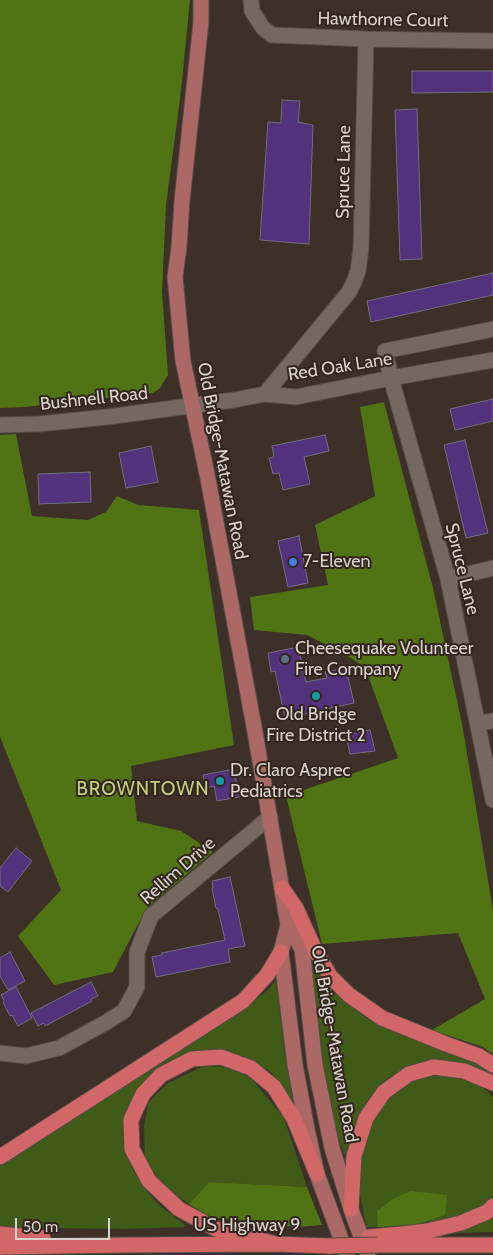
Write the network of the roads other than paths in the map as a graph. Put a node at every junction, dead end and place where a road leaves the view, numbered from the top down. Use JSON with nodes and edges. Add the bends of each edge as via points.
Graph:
{"nodes":[{"id":1,"x":201,"y":0,"type":"edge"},
{"id":2,"x":251,"y":0,"type":"edge"},
{"id":3,"x":366,"y":39,"type":"junction"},
{"id":4,"x":493,"y":41,"type":"edge"},
{"id":5,"x":493,"y":329,"type":"edge"},
{"id":6,"x":493,"y":360,"type":"edge"},
{"id":7,"x":391,"y":378,"type":"junction"},
{"id":8,"x":265,"y":394,"type":"junction"},
{"id":9,"x":192,"y":405,"type":"junction"},
{"id":10,"x":0,"y":425,"type":"edge"},
{"id":11,"x":493,"y":568,"type":"edge"},
{"id":12,"x":448,"y":579,"type":"junction"},
{"id":13,"x":493,"y":721,"type":"edge"},
{"id":14,"x":478,"y":723,"type":"junction"},
{"id":15,"x":493,"y":800,"type":"edge"},
{"id":16,"x":270,"y":817,"type":"junction"},
{"id":17,"x":282,"y":888,"type":"junction"},
{"id":18,"x":288,"y":925,"type":"junction"},
{"id":19,"x":281,"y":952,"type":"junction"},
{"id":20,"x":0,"y":1053,"type":"edge"},
{"id":21,"x":493,"y":1065,"type":"edge"},
{"id":22,"x":493,"y":1083,"type":"edge"},
{"id":23,"x":0,"y":1157,"type":"edge"},
{"id":24,"x":317,"y":1174,"type":"junction"},
{"id":25,"x":493,"y":1206,"type":"edge"},
{"id":26,"x":351,"y":1209,"type":"junction"},
{"id":27,"x":0,"y":1234,"type":"edge"},
{"id":28,"x":276,"y":1244,"type":"junction"},
{"id":29,"x":124,"y":1245,"type":"junction"},
{"id":30,"x":373,"y":1245,"type":"edge"},
{"id":31,"x":493,"y":1245,"type":"edge"},
{"id":32,"x":0,"y":1247,"type":"edge"},
{"id":33,"x":347,"y":1255,"type":"edge"}],
"edges":[{"from":1,"to":9,"type":"main road","name":"Old Bridge-Matawan Road","via":[[175,276],[183,361]]},
{"from":2,"to":3,"type":"street","name":"Hawthorne Court","via":[[252,11],[272,35]]},
{"from":3,"to":4,"type":"street","name":"Hawthorne Court"},
{"from":3,"to":8,"type":"street","name":"Spruce Lane","via":[[358,271],[349,292]]},
{"from":5,"to":7,"type":"street","name":"Spruce Lane","via":[[385,351]]},
{"from":6,"to":7,"type":"street","name":"Red Oak Lane"},
{"from":7,"to":8,"type":"street","name":"Red Oak Lane","via":[[296,397]]},
{"from":7,"to":12,"type":"street","name":"Spruce Lane"},
{"from":8,"to":9,"type":"street","name":"Red Oak Lane"},
{"from":9,"to":10,"type":"street","name":"Bushnell Road","via":[[107,417]]},
{"from":9,"to":16,"type":"main road","name":"Old Bridge-Matawan Road"},
{"from":11,"to":12,"type":"street"},
{"from":12,"to":14,"type":"street","name":"Spruce Lane"},
{"from":13,"to":14,"type":"street"},
{"from":14,"to":15,"type":"street","name":"Spruce Lane"},
{"from":16,"to":17,"type":"main road","name":"Old Bridge-Matawan Road"},
{"from":16,"to":20,"type":"street","name":"Rellim Drive","via":[[152,916],[137,952],[137,987],[124,1012],[59,1048],[26,1056]]},
{"from":17,"to":18,"type":"main road","name":"Old Bridge-Matawan Road"},
{"from":17,"to":21,"type":"highway","via":[[296,908],[330,976],[349,995],[382,1018],[479,1056]]},
{"from":18,"to":19,"type":"main road","name":"Old Bridge-Matawan Road"},
{"from":18,"to":26,"type":"main road","name":"Old Bridge-Matawan Road","via":[[302,949],[315,1065],[332,1148]]},
{"from":19,"to":23,"type":"highway","via":[[267,975],[243,1001]]},
{"from":19,"to":24,"type":"main road","name":"Old Bridge-Matawan Road","via":[[295,1064]]},
{"from":22,"to":26,"type":"highway","via":[[464,1071],[434,1067],[409,1074],[384,1092],[366,1118],[354,1156]]},
{"from":24,"to":28,"type":"highway","via":[[294,1119],[274,1088],[250,1068],[221,1058],[192,1059],[161,1076],[143,1094],[131,1120],[132,1149],[149,1181],[179,1209],[216,1229]]},
{"from":24,"to":33,"type":"main road","name":"Old Bridge-Matawan Road"},
{"from":25,"to":30,"type":"highway","via":[[461,1223],[402,1234]]},
{"from":26,"to":30,"type":"main road","name":"Old Bridge-Matawan Road"},
{"from":27,"to":29,"type":"highway"},
{"from":28,"to":29,"type":"highway","name":"US Highway 9"},
{"from":28,"to":30,"type":"highway","name":"US Highway 9","bridge":true},
{"from":29,"to":32,"type":"highway","name":"US Highway 9"},
{"from":30,"to":31,"type":"highway","name":"US Highway 9"}]}
